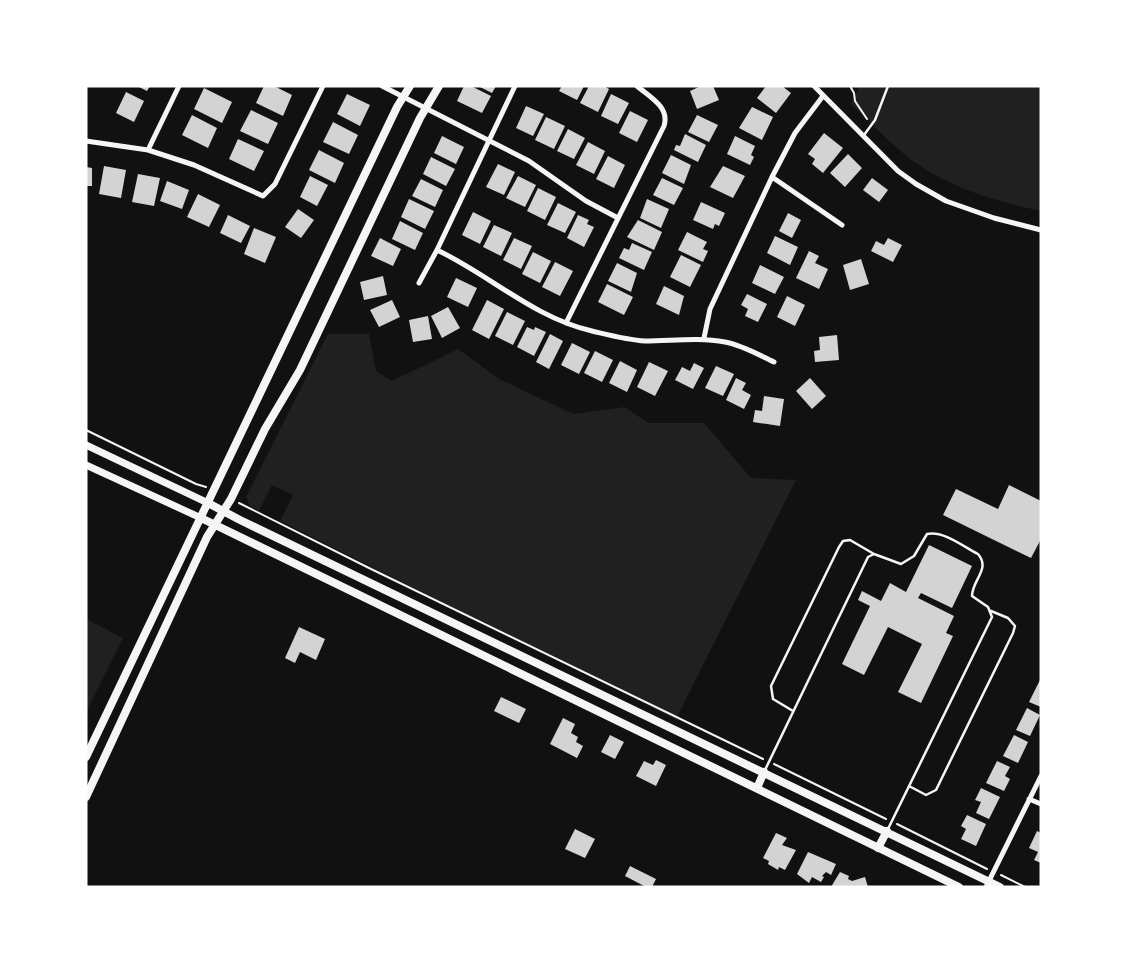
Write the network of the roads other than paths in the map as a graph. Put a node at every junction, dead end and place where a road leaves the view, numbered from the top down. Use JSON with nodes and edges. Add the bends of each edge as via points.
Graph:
{"nodes":[{"id":1,"x":179,"y":86,"type":"edge"},
{"id":2,"x":323,"y":86,"type":"edge"},
{"id":3,"x":382,"y":86,"type":"edge"},
{"id":4,"x":410,"y":86,"type":"edge"},
{"id":5,"x":439,"y":86,"type":"edge"},
{"id":6,"x":515,"y":86,"type":"edge"},
{"id":7,"x":637,"y":86,"type":"edge"},
{"id":8,"x":814,"y":86,"type":"edge"},
{"id":9,"x":888,"y":86,"type":"edge"},
{"id":10,"x":404,"y":96,"type":"junction"},
{"id":11,"x":823,"y":96,"type":"junction"},
{"id":12,"x":427,"y":108,"type":"junction"},
{"id":13,"x":864,"y":135,"type":"junction"},
{"id":14,"x":489,"y":139,"type":"junction"},
{"id":15,"x":86,"y":141,"type":"edge"},
{"id":16,"x":148,"y":150,"type":"junction"},
{"id":17,"x":772,"y":177,"type":"junction"},
{"id":18,"x":618,"y":218,"type":"junction"},
{"id":19,"x":842,"y":225,"type":"dead end"},
{"id":20,"x":1041,"y":230,"type":"edge"},
{"id":21,"x":437,"y":250,"type":"junction"},
{"id":22,"x":419,"y":283,"type":"dead end"},
{"id":23,"x":566,"y":323,"type":"junction"},
{"id":24,"x":704,"y":338,"type":"junction"},
{"id":25,"x":774,"y":362,"type":"dead end"},
{"id":26,"x":86,"y":445,"type":"edge"},
{"id":27,"x":86,"y":465,"type":"edge"},
{"id":28,"x":208,"y":503,"type":"junction"},
{"id":29,"x":224,"y":511,"type":"junction"},
{"id":30,"x":201,"y":518,"type":"junction"},
{"id":31,"x":215,"y":525,"type":"junction"},
{"id":32,"x":874,"y":554,"type":"junction"},
{"id":33,"x":991,"y":611,"type":"junction"},
{"id":34,"x":793,"y":710,"type":"junction"},
{"id":35,"x":86,"y":757,"type":"edge"},
{"id":36,"x":764,"y":772,"type":"junction"},
{"id":37,"x":1041,"y":776,"type":"edge"},
{"id":38,"x":909,"y":786,"type":"junction"},
{"id":39,"x":756,"y":788,"type":"junction"},
{"id":40,"x":86,"y":797,"type":"edge"},
{"id":41,"x":1029,"y":799,"type":"junction"},
{"id":42,"x":1041,"y":804,"type":"edge"},
{"id":43,"x":887,"y":831,"type":"junction"},
{"id":44,"x":878,"y":848,"type":"junction"},
{"id":45,"x":987,"y":884,"type":"edge"},
{"id":46,"x":959,"y":887,"type":"edge"},
{"id":47,"x":1000,"y":887,"type":"edge"}],
"edges":[{"from":1,"to":16,"type":"street"},
{"from":2,"to":16,"type":"street","via":[[275,184],[264,196],[194,164]]},
{"from":3,"to":10,"type":"street"},
{"from":4,"to":10,"type":"main road"},
{"from":5,"to":12,"type":"main road"},
{"from":6,"to":14,"type":"street"},
{"from":7,"to":18,"type":"street","via":[[657,102],[667,118]]},
{"from":8,"to":11,"type":"street"},
{"from":9,"to":13,"type":"lane"},
{"from":10,"to":12,"type":"street"},
{"from":10,"to":28,"type":"main road"},
{"from":11,"to":13,"type":"street"},
{"from":11,"to":17,"type":"street","via":[[795,133]]},
{"from":12,"to":14,"type":"street"},
{"from":12,"to":29,"type":"main road","via":[[300,370],[265,429]]},
{"from":13,"to":20,"type":"street","via":[[898,171],[946,201]]},
{"from":14,"to":18,"type":"street"},
{"from":14,"to":21,"type":"street"},
{"from":15,"to":16,"type":"street"},
{"from":17,"to":19,"type":"street"},
{"from":17,"to":24,"type":"street","via":[[710,309]]},
{"from":18,"to":23,"type":"street"},
{"from":21,"to":22,"type":"street"},
{"from":21,"to":23,"type":"street","via":[[466,264],[539,311]]},
{"from":23,"to":24,"type":"street","via":[[643,341]]},
{"from":24,"to":25,"type":"street","via":[[728,342]]},
{"from":26,"to":28,"type":"street"},
{"from":27,"to":30,"type":"street"},
{"from":28,"to":29,"type":"main road"},
{"from":28,"to":30,"type":"main road"},
{"from":29,"to":31,"type":"main road"},
{"from":29,"to":36,"type":"main road"},
{"from":30,"to":31,"type":"main road"},
{"from":30,"to":35,"type":"main road"},
{"from":31,"to":39,"type":"main road"},
{"from":31,"to":40,"type":"main road"},
{"from":32,"to":33,"type":"lane","via":[[902,564],[914,556],[927,534],[938,533],[982,559],[983,566],[972,596]]},
{"from":32,"to":34,"type":"lane","via":[[864,564]]},
{"from":32,"to":34,"type":"lane","via":[[850,540],[843,541],[839,547],[771,686],[773,699]]},
{"from":33,"to":38,"type":"lane","via":[[992,617]]},
{"from":33,"to":38,"type":"lane","via":[[1013,622],[1013,633],[936,790],[926,795]]},
{"from":34,"to":36,"type":"lane"},
{"from":36,"to":39,"type":"main road"},
{"from":36,"to":43,"type":"main road"},
{"from":37,"to":41,"type":"street"},
{"from":38,"to":43,"type":"lane"},
{"from":39,"to":44,"type":"main road"},
{"from":41,"to":42,"type":"street"},
{"from":41,"to":45,"type":"street"},
{"from":43,"to":44,"type":"main road"},
{"from":43,"to":45,"type":"main road"},
{"from":44,"to":46,"type":"main road"},
{"from":45,"to":47,"type":"main road"}]}
